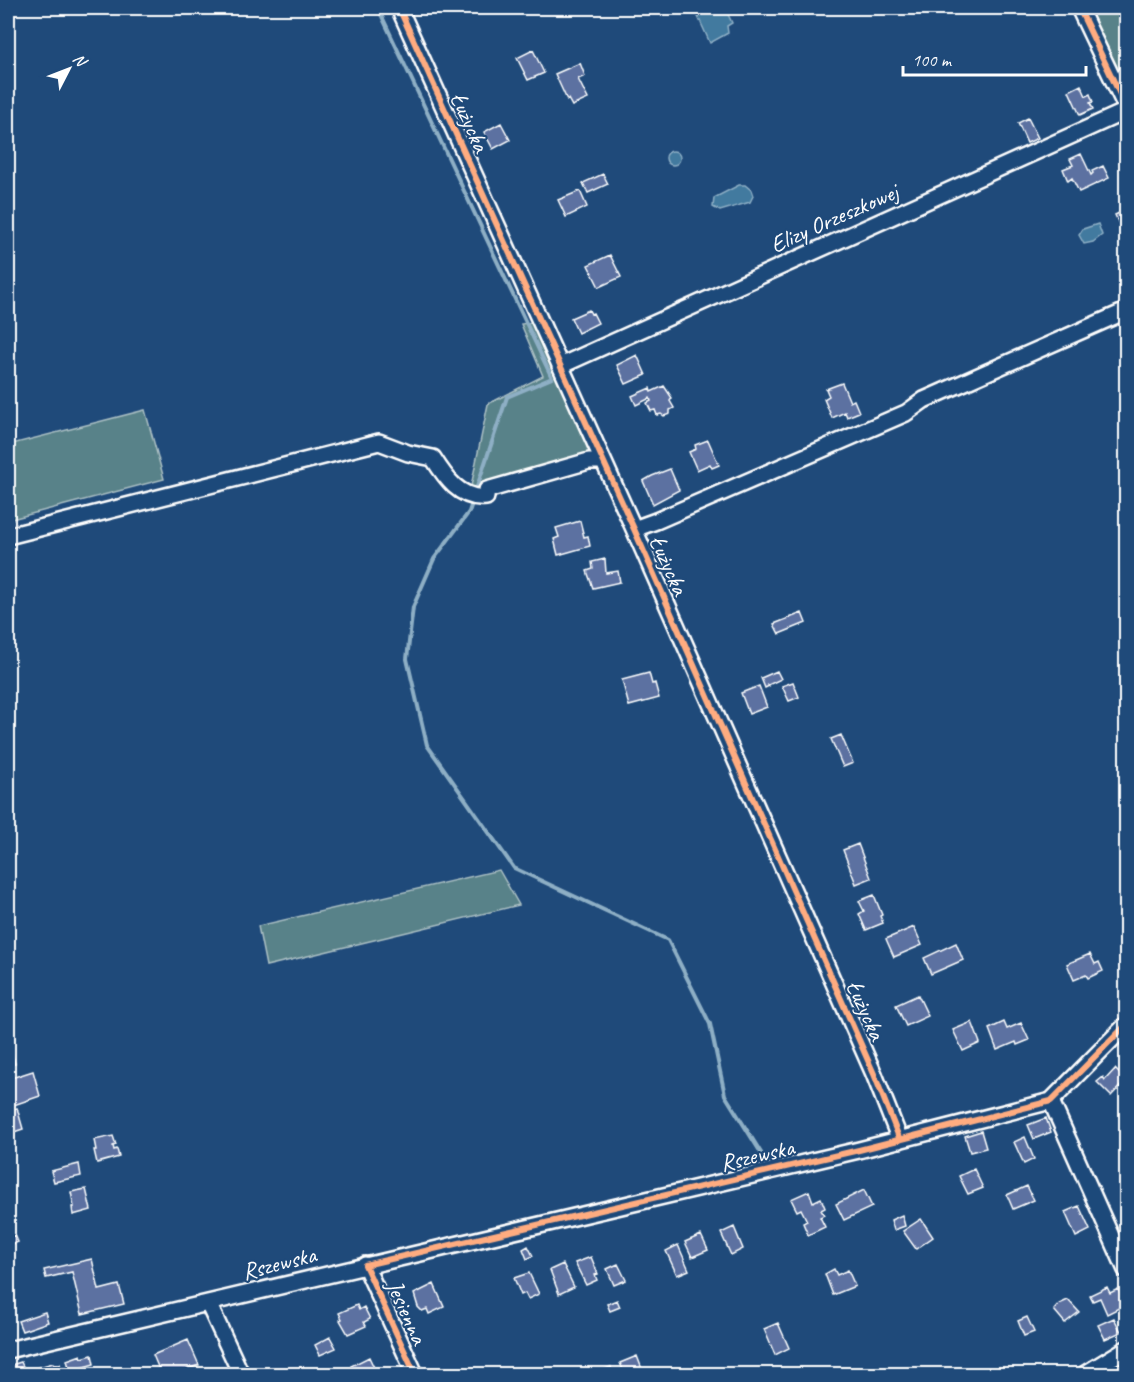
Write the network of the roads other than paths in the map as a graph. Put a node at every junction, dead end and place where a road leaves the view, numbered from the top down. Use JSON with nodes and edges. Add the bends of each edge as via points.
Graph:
{"nodes":[{"id":1,"x":399,"y":8,"type":"edge"},
{"id":2,"x":1078,"y":8,"type":"edge"},
{"id":3,"x":1126,"y":109,"type":"edge"},
{"id":4,"x":1126,"y":311,"type":"edge"},
{"id":5,"x":560,"y":366,"type":"junction"},
{"id":6,"x":603,"y":461,"type":"junction"},
{"id":7,"x":634,"y":529,"type":"junction"},
{"id":8,"x":8,"y":536,"type":"edge"},
{"id":9,"x":1126,"y":1025,"type":"edge"},
{"id":10,"x":1051,"y":1101,"type":"junction"},
{"id":11,"x":900,"y":1140,"type":"junction"},
{"id":12,"x":365,"y":1265,"type":"junction"},
{"id":13,"x":1126,"y":1270,"type":"edge"},
{"id":14,"x":208,"y":1303,"type":"junction"},
{"id":15,"x":1126,"y":1348,"type":"edge"},
{"id":16,"x":8,"y":1350,"type":"edge"},
{"id":17,"x":241,"y":1374,"type":"edge"},
{"id":18,"x":415,"y":1374,"type":"edge"},
{"id":19,"x":1085,"y":1374,"type":"edge"}],
"edges":[{"from":1,"to":5,"type":"street","name":"Łużycka"},
{"from":2,"to":3,"type":"street"},
{"from":3,"to":5,"type":"street","name":"Elizy Orzeszkowej"},
{"from":4,"to":7,"type":"street","via":[[924,400],[906,412]]},
{"from":5,"to":6,"type":"street","name":"Łużycka"},
{"from":6,"to":7,"type":"street","name":"Łużycka"},
{"from":6,"to":8,"type":"street","via":[[589,461],[487,490],[486,497],[478,498],[457,489],[433,458],[379,442]]},
{"from":7,"to":11,"type":"street","name":"Łużycka"},
{"from":9,"to":10,"type":"street"},
{"from":10,"to":11,"type":"street","name":"Rszewska"},
{"from":10,"to":13,"type":"street"},
{"from":11,"to":12,"type":"street","name":"Rszewska"},
{"from":12,"to":14,"type":"street","name":"Rszewska"},
{"from":12,"to":18,"type":"street","name":"Jesienna"},
{"from":14,"to":16,"type":"street","name":"Rszewska"},
{"from":14,"to":17,"type":"street"},
{"from":15,"to":19,"type":"street"}]}
